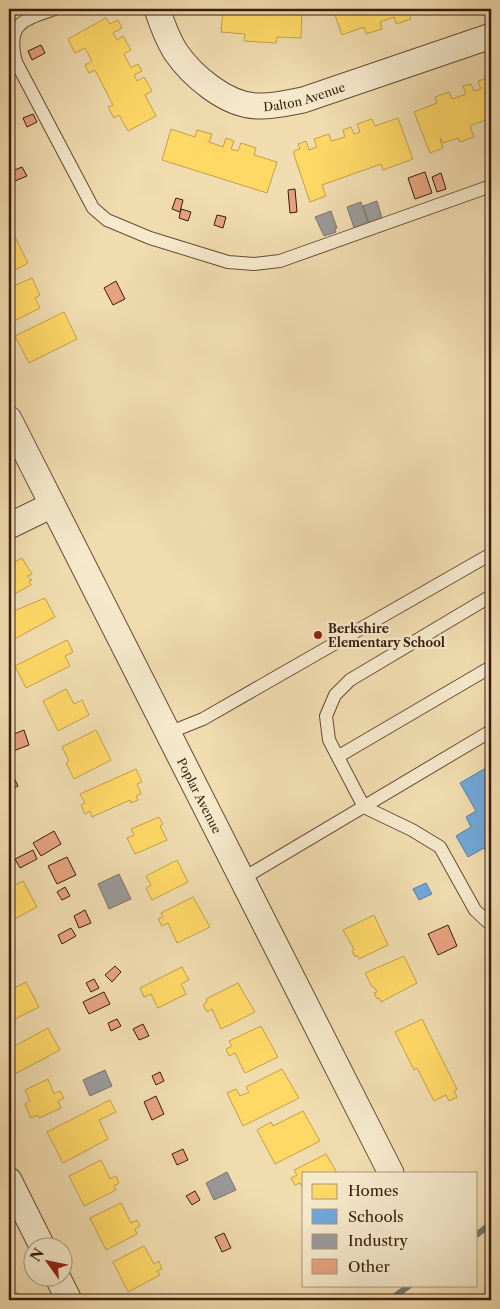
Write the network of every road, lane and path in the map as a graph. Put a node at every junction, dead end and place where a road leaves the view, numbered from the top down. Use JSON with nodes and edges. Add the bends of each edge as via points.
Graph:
{"nodes":[{"id":1,"x":55,"y":9,"type":"edge"},
{"id":2,"x":157,"y":9,"type":"edge"},
{"id":3,"x":491,"y":36,"type":"edge"},
{"id":4,"x":491,"y":186,"type":"edge"},
{"id":5,"x":9,"y":419,"type":"edge"},
{"id":6,"x":52,"y":505,"type":"junction"},
{"id":7,"x":9,"y":526,"type":"edge"},
{"id":8,"x":491,"y":554,"type":"edge"},
{"id":9,"x":491,"y":596,"type":"edge"},
{"id":10,"x":491,"y":667,"type":"edge"},
{"id":11,"x":491,"y":731,"type":"edge"},
{"id":12,"x":168,"y":733,"type":"junction"},
{"id":13,"x":338,"y":756,"type":"junction"},
{"id":14,"x":364,"y":807,"type":"junction"},
{"id":15,"x":242,"y":879,"type":"junction"},
{"id":16,"x":491,"y":925,"type":"edge"},
{"id":17,"x":390,"y":1172,"type":"edge"},
{"id":18,"x":9,"y":1180,"type":"edge"},
{"id":19,"x":37,"y":1236,"type":"edge"},
{"id":20,"x":62,"y":1286,"type":"edge"},
{"id":21,"x":69,"y":1300,"type":"edge"}],
"edges":[{"from":1,"to":4,"type":"lane","via":[[22,20],[13,34],[16,62],[93,208],[107,220],[150,238],[228,262],[280,261]]},
{"from":2,"to":3,"type":"street","name":"Dalton Avenue","via":[[166,35],[185,64],[199,78],[227,97],[256,106],[303,100]]},
{"from":5,"to":6,"type":"street","name":"Poplar Avenue"},
{"from":6,"to":7,"type":"street"},
{"from":6,"to":12,"type":"street","name":"Poplar Avenue"},
{"from":8,"to":12,"type":"lane","via":[[203,719]]},
{"from":9,"to":13,"type":"lane","via":[[350,680],[335,695],[326,716],[330,740]]},
{"from":10,"to":13,"type":"lane"},
{"from":11,"to":14,"type":"lane"},
{"from":12,"to":15,"type":"street","name":"Poplar Avenue"},
{"from":13,"to":14,"type":"lane"},
{"from":14,"to":15,"type":"lane"},
{"from":14,"to":16,"type":"lane","via":[[440,847],[475,910]]},
{"from":15,"to":17,"type":"street","name":"Poplar Avenue"},
{"from":18,"to":19,"type":"street"},
{"from":20,"to":21,"type":"street"}]}
